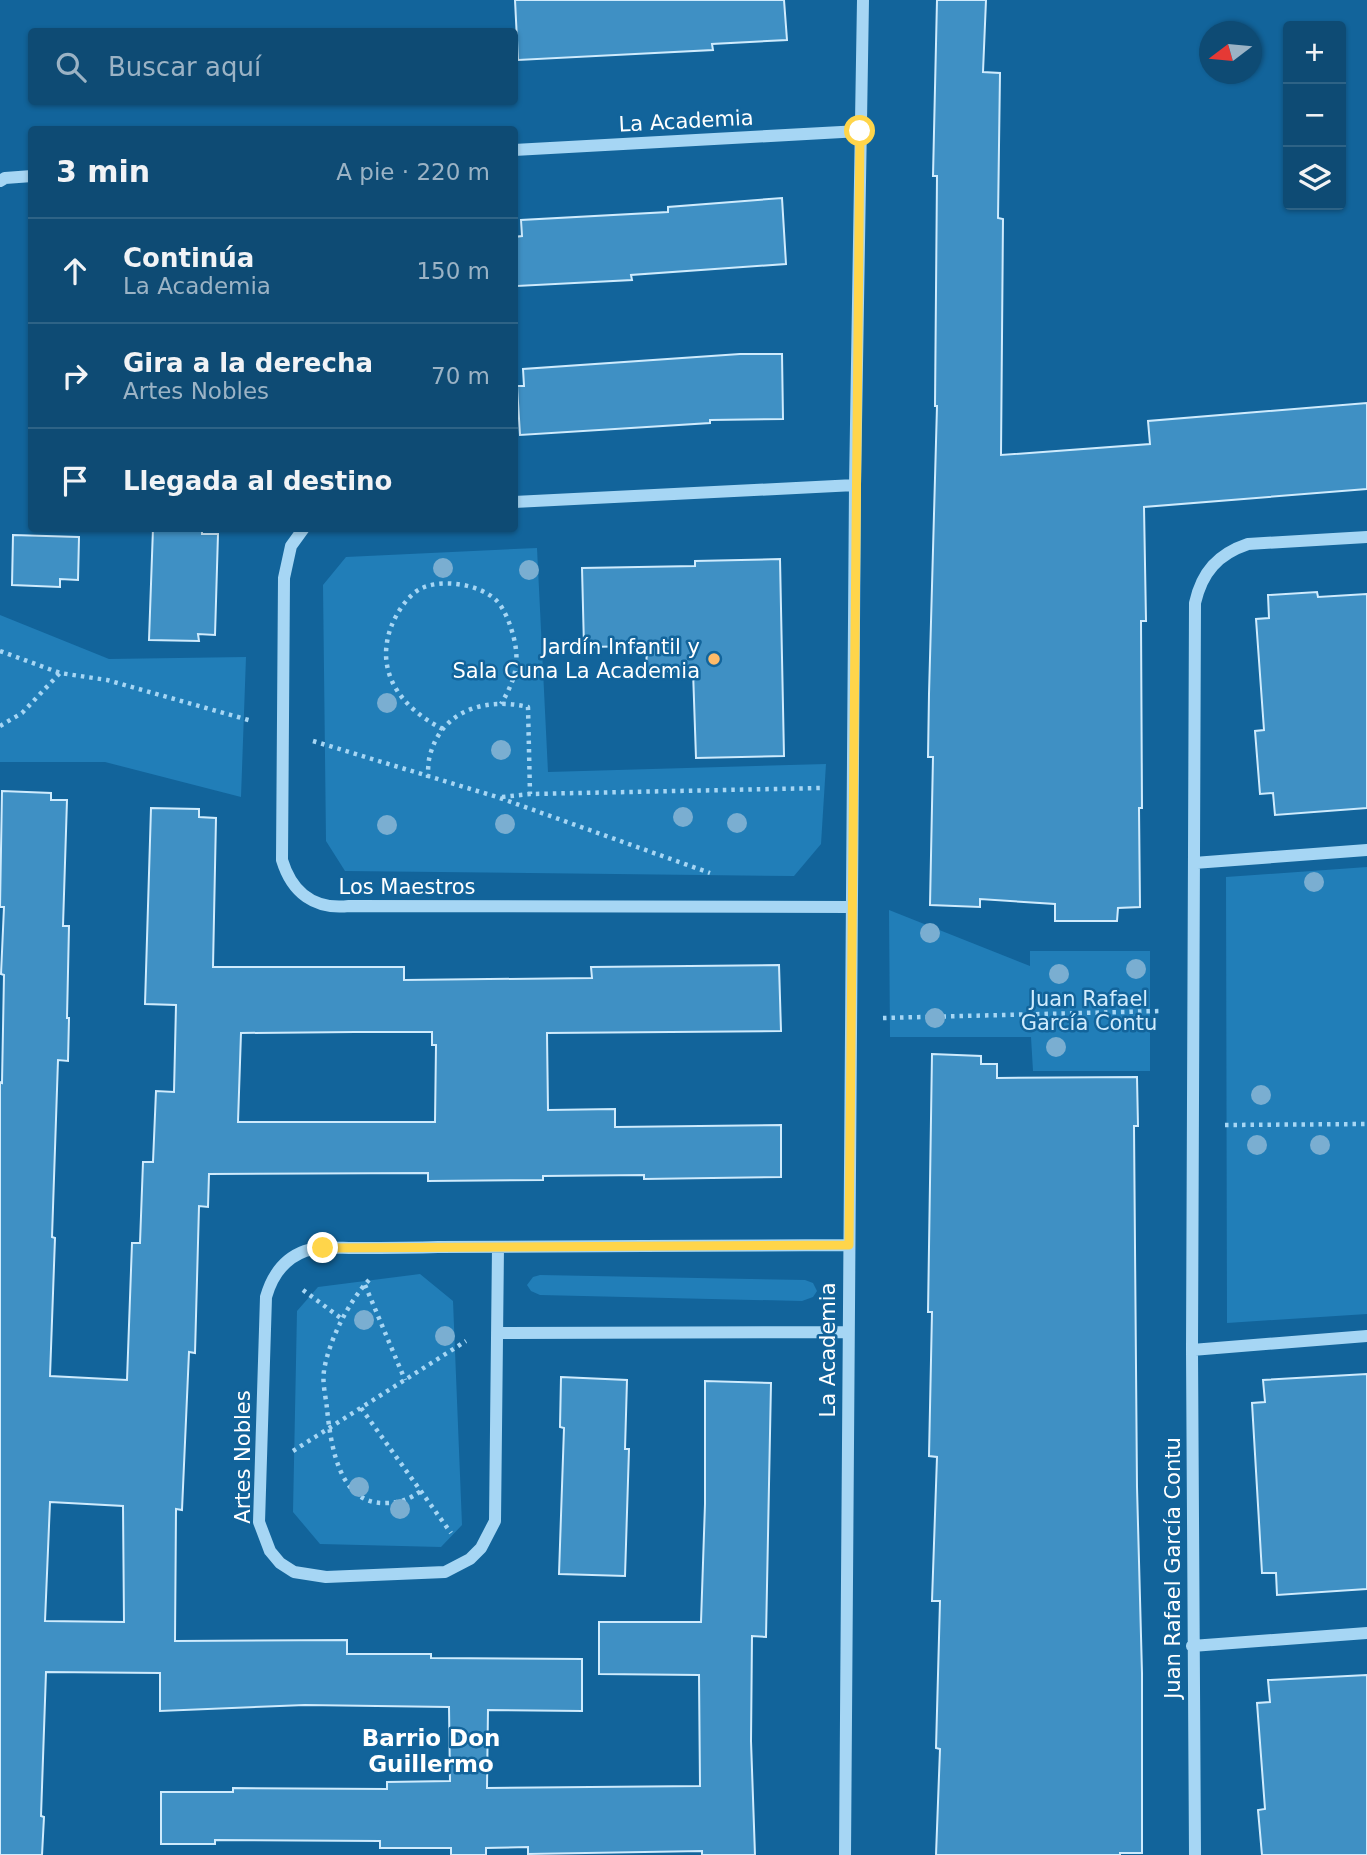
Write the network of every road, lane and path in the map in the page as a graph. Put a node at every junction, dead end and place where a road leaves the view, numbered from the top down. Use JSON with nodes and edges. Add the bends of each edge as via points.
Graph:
{"nodes":[{"id":1,"x":863,"y":0,"type":"edge"},
{"id":2,"x":860,"y":131,"type":"junction"},
{"id":3,"x":518,"y":150,"type":"edge"},
{"id":4,"x":28,"y":176,"type":"edge"},
{"id":5,"x":0,"y":181,"type":"edge"},
{"id":6,"x":855,"y":485,"type":"junction"},
{"id":7,"x":518,"y":502,"type":"edge"},
{"id":8,"x":301,"y":532,"type":"edge"},
{"id":9,"x":1367,"y":537,"type":"edge"},
{"id":10,"x":0,"y":651,"type":"edge"},
{"id":11,"x":60,"y":673,"type":"junction"},
{"id":12,"x":501,"y":704,"type":"junction"},
{"id":13,"x":0,"y":726,"type":"edge"},
{"id":14,"x":443,"y":729,"type":"junction"},
{"id":15,"x":282,"y":731,"type":"junction"},
{"id":16,"x":428,"y":778,"type":"junction"},
{"id":17,"x":852,"y":787,"type":"junction"},
{"id":18,"x":530,"y":794,"type":"junction"},
{"id":19,"x":497,"y":797,"type":"junction"},
{"id":20,"x":1367,"y":850,"type":"edge"},
{"id":21,"x":1194,"y":863,"type":"junction"},
{"id":22,"x":718,"y":876,"type":"dead end"},
{"id":23,"x":851,"y":907,"type":"junction"},
{"id":24,"x":1194,"y":1010,"type":"junction"},
{"id":25,"x":850,"y":1019,"type":"junction"},
{"id":26,"x":1367,"y":1124,"type":"edge"},
{"id":27,"x":1193,"y":1125,"type":"junction"},
{"id":28,"x":849,"y":1245,"type":"junction"},
{"id":29,"x":498,"y":1247,"type":"junction"},
{"id":30,"x":413,"y":1248,"type":"junction"},
{"id":31,"x":277,"y":1270,"type":"junction"},
{"id":32,"x":365,"y":1285,"type":"junction"},
{"id":33,"x":342,"y":1319,"type":"junction"},
{"id":34,"x":497,"y":1327,"type":"junction"},
{"id":35,"x":848,"y":1332,"type":"junction"},
{"id":36,"x":1367,"y":1336,"type":"edge"},
{"id":37,"x":1192,"y":1350,"type":"junction"},
{"id":38,"x":404,"y":1380,"type":"junction"},
{"id":39,"x":361,"y":1408,"type":"junction"},
{"id":40,"x":329,"y":1428,"type":"junction"},
{"id":41,"x":260,"y":1472,"type":"junction"},
{"id":42,"x":421,"y":1491,"type":"junction"},
{"id":43,"x":470,"y":1559,"type":"junction"},
{"id":44,"x":1367,"y":1633,"type":"edge"},
{"id":45,"x":1192,"y":1646,"type":"junction"},
{"id":46,"x":845,"y":1855,"type":"edge"},
{"id":47,"x":1195,"y":1855,"type":"edge"}],
"edges":[{"from":1,"to":2,"type":"street","name":"La Academia"},
{"from":2,"to":3,"type":"street","name":"La Academia"},
{"from":2,"to":6,"type":"street","name":"La Academia"},
{"from":4,"to":5,"type":"street"},
{"from":6,"to":7,"type":"street"},
{"from":6,"to":17,"type":"street","name":"La Academia"},
{"from":8,"to":15,"type":"street","name":"Los Maestros","via":[[286,561]]},
{"from":9,"to":21,"type":"street","name":"Juan Rafael García Contu","via":[[1248,544],[1225,554],[1199,586],[1195,603]]},
{"from":10,"to":11,"type":"path"},
{"from":11,"to":13,"type":"path","via":[[22,713]]},
{"from":11,"to":15,"type":"path","via":[[107,680]]},
{"from":12,"to":14,"type":"path","via":[[485,704],[458,714]]},
{"from":12,"to":14,"type":"path","via":[[513,683],[517,663],[508,619],[496,600],[472,585],[420,589],[396,614],[386,641],[388,673],[403,701]]},
{"from":12,"to":18,"type":"path","via":[[528,707]]},
{"from":14,"to":16,"type":"path","via":[[430,755]]},
{"from":15,"to":16,"type":"path"},
{"from":15,"to":23,"type":"street","name":"Los Maestros","via":[[282,860],[295,888],[320,904],[335,908]]},
{"from":16,"to":19,"type":"path"},
{"from":17,"to":18,"type":"path"},
{"from":17,"to":23,"type":"street","name":"La Academia"},
{"from":18,"to":19,"type":"path"},
{"from":19,"to":22,"type":"path"},
{"from":20,"to":21,"type":"street"},
{"from":21,"to":24,"type":"street","name":"Juan Rafael García Contu"},
{"from":23,"to":25,"type":"street","name":"La Academia"},
{"from":24,"to":25,"type":"path"},
{"from":24,"to":27,"type":"street","name":"Juan Rafael García Contu"},
{"from":25,"to":28,"type":"street","name":"La Academia"},
{"from":26,"to":27,"type":"path"},
{"from":27,"to":37,"type":"street","name":"Juan Rafael García Contu"},
{"from":28,"to":29,"type":"street"},
{"from":28,"to":35,"type":"street","name":"La Academia"},
{"from":29,"to":30,"type":"street"},
{"from":29,"to":34,"type":"street"},
{"from":30,"to":31,"type":"street","via":[[323,1248],[306,1251]]},
{"from":30,"to":32,"type":"path","via":[[384,1265]]},
{"from":31,"to":33,"type":"path"},
{"from":31,"to":41,"type":"street","name":"Artes Nobles","via":[[266,1297]]},
{"from":32,"to":33,"type":"path"},
{"from":32,"to":38,"type":"path"},
{"from":33,"to":40,"type":"path","via":[[323,1372]]},
{"from":34,"to":35,"type":"street"},
{"from":34,"to":38,"type":"path"},
{"from":34,"to":43,"type":"street","via":[[495,1521]]},
{"from":35,"to":46,"type":"street","name":"La Academia"},
{"from":36,"to":37,"type":"street"},
{"from":37,"to":45,"type":"street","name":"Juan Rafael García Contu"},
{"from":38,"to":39,"type":"path"},
{"from":39,"to":40,"type":"path"},
{"from":39,"to":42,"type":"path"},
{"from":40,"to":41,"type":"path"},
{"from":40,"to":42,"type":"path","via":[[347,1483],[361,1499],[397,1503]]},
{"from":41,"to":43,"type":"street","name":"Artes Nobles","via":[[258,1522],[263,1537],[280,1563],[294,1572],[326,1577],[445,1573]]},
{"from":42,"to":43,"type":"path"},
{"from":44,"to":45,"type":"street"},
{"from":45,"to":47,"type":"street","name":"Juan Rafael García Contu"}]}
